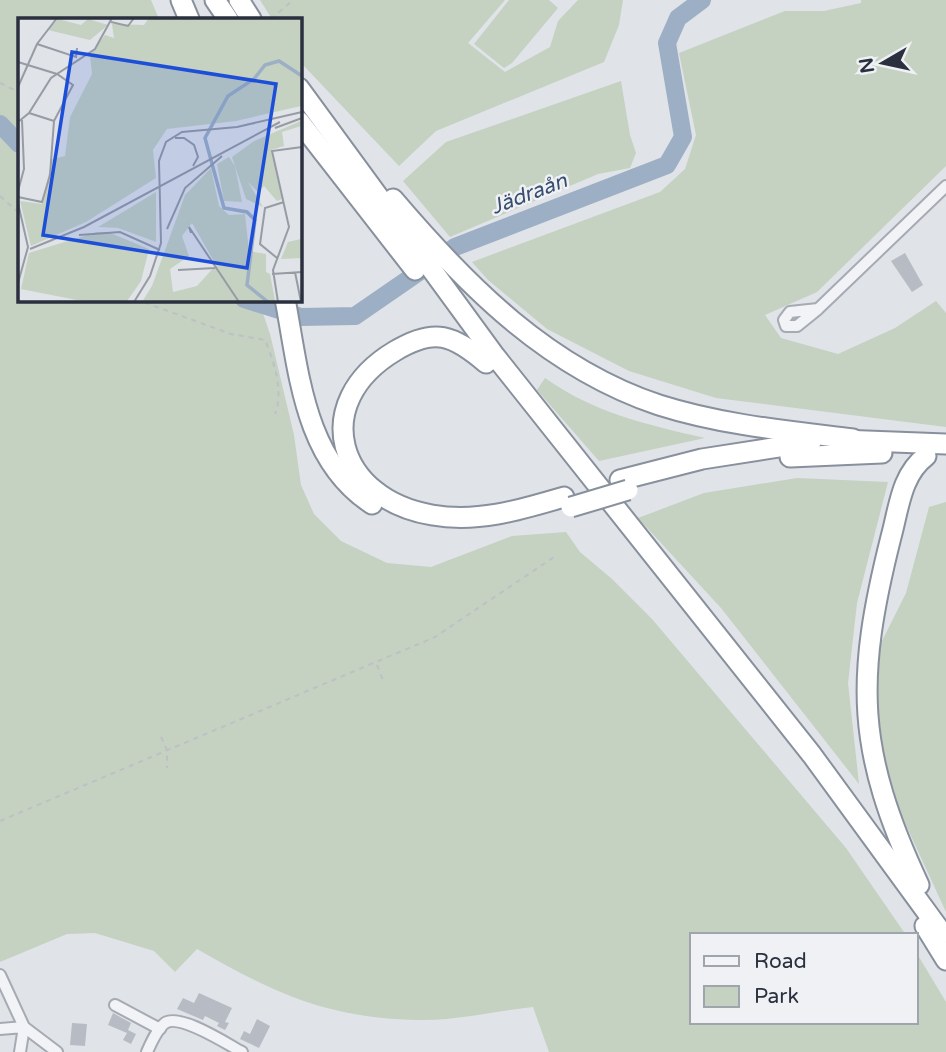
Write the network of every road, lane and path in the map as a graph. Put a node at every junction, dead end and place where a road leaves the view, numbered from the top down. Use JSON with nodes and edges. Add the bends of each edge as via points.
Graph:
{"nodes":[{"id":1,"x":181,"y":0,"type":"edge"},
{"id":2,"x":215,"y":0,"type":"edge"},
{"id":3,"x":239,"y":0,"type":"edge"},
{"id":4,"x":293,"y":0,"type":"edge"},
{"id":5,"x":189,"y":18,"type":"edge"},
{"id":6,"x":227,"y":18,"type":"edge"},
{"id":7,"x":250,"y":18,"type":"edge"},
{"id":8,"x":272,"y":18,"type":"edge"},
{"id":9,"x":0,"y":83,"type":"edge"},
{"id":10,"x":18,"y":92,"type":"edge"},
{"id":11,"x":303,"y":93,"type":"edge"},
{"id":12,"x":301,"y":123,"type":"edge"},
{"id":13,"x":946,"y":186,"type":"edge"},
{"id":14,"x":0,"y":196,"type":"edge"},
{"id":15,"x":18,"y":212,"type":"edge"},
{"id":16,"x":411,"y":243,"type":"junction"},
{"id":17,"x":443,"y":296,"type":"junction"},
{"id":18,"x":140,"y":301,"type":"edge"},
{"id":19,"x":285,"y":301,"type":"edge"},
{"id":20,"x":818,"y":309,"type":"dead end"},
{"id":21,"x":486,"y":363,"type":"junction"},
{"id":22,"x":275,"y":414,"type":"dead end"},
{"id":23,"x":853,"y":439,"type":"junction"},
{"id":24,"x":946,"y":444,"type":"edge"},
{"id":25,"x":926,"y":456,"type":"junction"},
{"id":26,"x":946,"y":458,"type":"edge"},
{"id":27,"x":624,"y":485,"type":"junction"},
{"id":28,"x":568,"y":502,"type":"junction"},
{"id":29,"x":554,"y":557,"type":"dead end"},
{"id":30,"x":377,"y":664,"type":"junction"},
{"id":31,"x":384,"y":683,"type":"dead end"},
{"id":32,"x":161,"y":737,"type":"dead end"},
{"id":33,"x":167,"y":750,"type":"junction"},
{"id":34,"x":167,"y":768,"type":"dead end"},
{"id":35,"x":0,"y":821,"type":"edge"},
{"id":36,"x":944,"y":937,"type":"edge"},
{"id":37,"x":946,"y":960,"type":"edge"},
{"id":38,"x":0,"y":975,"type":"edge"},
{"id":39,"x":115,"y":1004,"type":"dead end"},
{"id":40,"x":24,"y":1027,"type":"junction"},
{"id":41,"x":0,"y":1029,"type":"edge"},
{"id":42,"x":160,"y":1029,"type":"junction"},
{"id":43,"x":20,"y":1052,"type":"edge"},
{"id":44,"x":57,"y":1052,"type":"edge"},
{"id":45,"x":147,"y":1052,"type":"edge"},
{"id":46,"x":242,"y":1052,"type":"edge"}],
"edges":[{"from":1,"to":5,"type":"highway"},
{"from":2,"to":6,"type":"highway"},
{"from":3,"to":7,"type":"highway"},
{"from":4,"to":8,"type":"path"},
{"from":9,"to":10,"type":"path"},
{"from":11,"to":16,"type":"highway"},
{"from":12,"to":16,"type":"highway"},
{"from":13,"to":20,"type":"street"},
{"from":14,"to":15,"type":"path"},
{"from":16,"to":17,"type":"highway"},
{"from":16,"to":23,"type":"highway","via":[[469,282],[558,356],[627,393],[734,423]]},
{"from":17,"to":21,"type":"highway"},
{"from":17,"to":36,"type":"highway","via":[[812,755]]},
{"from":18,"to":22,"type":"path","via":[[212,328],[265,340],[278,386]]},
{"from":19,"to":28,"type":"highway","via":[[309,414],[328,460],[348,485],[380,510],[401,520],[453,530],[503,526]]},
{"from":21,"to":28,"type":"highway","via":[[467,347],[440,336],[404,345],[372,367],[351,393],[342,422],[351,465],[385,499],[430,515],[490,516]]},
{"from":21,"to":37,"type":"highway","via":[[804,760],[873,851]]},
{"from":23,"to":24,"type":"highway"},
{"from":23,"to":27,"type":"highway","via":[[751,450]]},
{"from":25,"to":26,"type":"highway"},
{"from":25,"to":27,"type":"highway","via":[[893,452],[805,455]]},
{"from":25,"to":36,"type":"highway","via":[[911,469],[902,491],[873,616],[866,696],[870,749],[879,784],[906,857]]},
{"from":27,"to":28,"type":"highway"},
{"from":29,"to":30,"type":"path","via":[[457,625]]},
{"from":30,"to":31,"type":"path"},
{"from":30,"to":33,"type":"path"},
{"from":32,"to":33,"type":"path"},
{"from":33,"to":34,"type":"path"},
{"from":33,"to":35,"type":"path"},
{"from":38,"to":40,"type":"street"},
{"from":39,"to":42,"type":"street"},
{"from":40,"to":41,"type":"street"},
{"from":40,"to":43,"type":"street"},
{"from":40,"to":44,"type":"street"},
{"from":42,"to":45,"type":"street"},
{"from":42,"to":46,"type":"street","via":[[169,1021],[179,1021]]}]}
